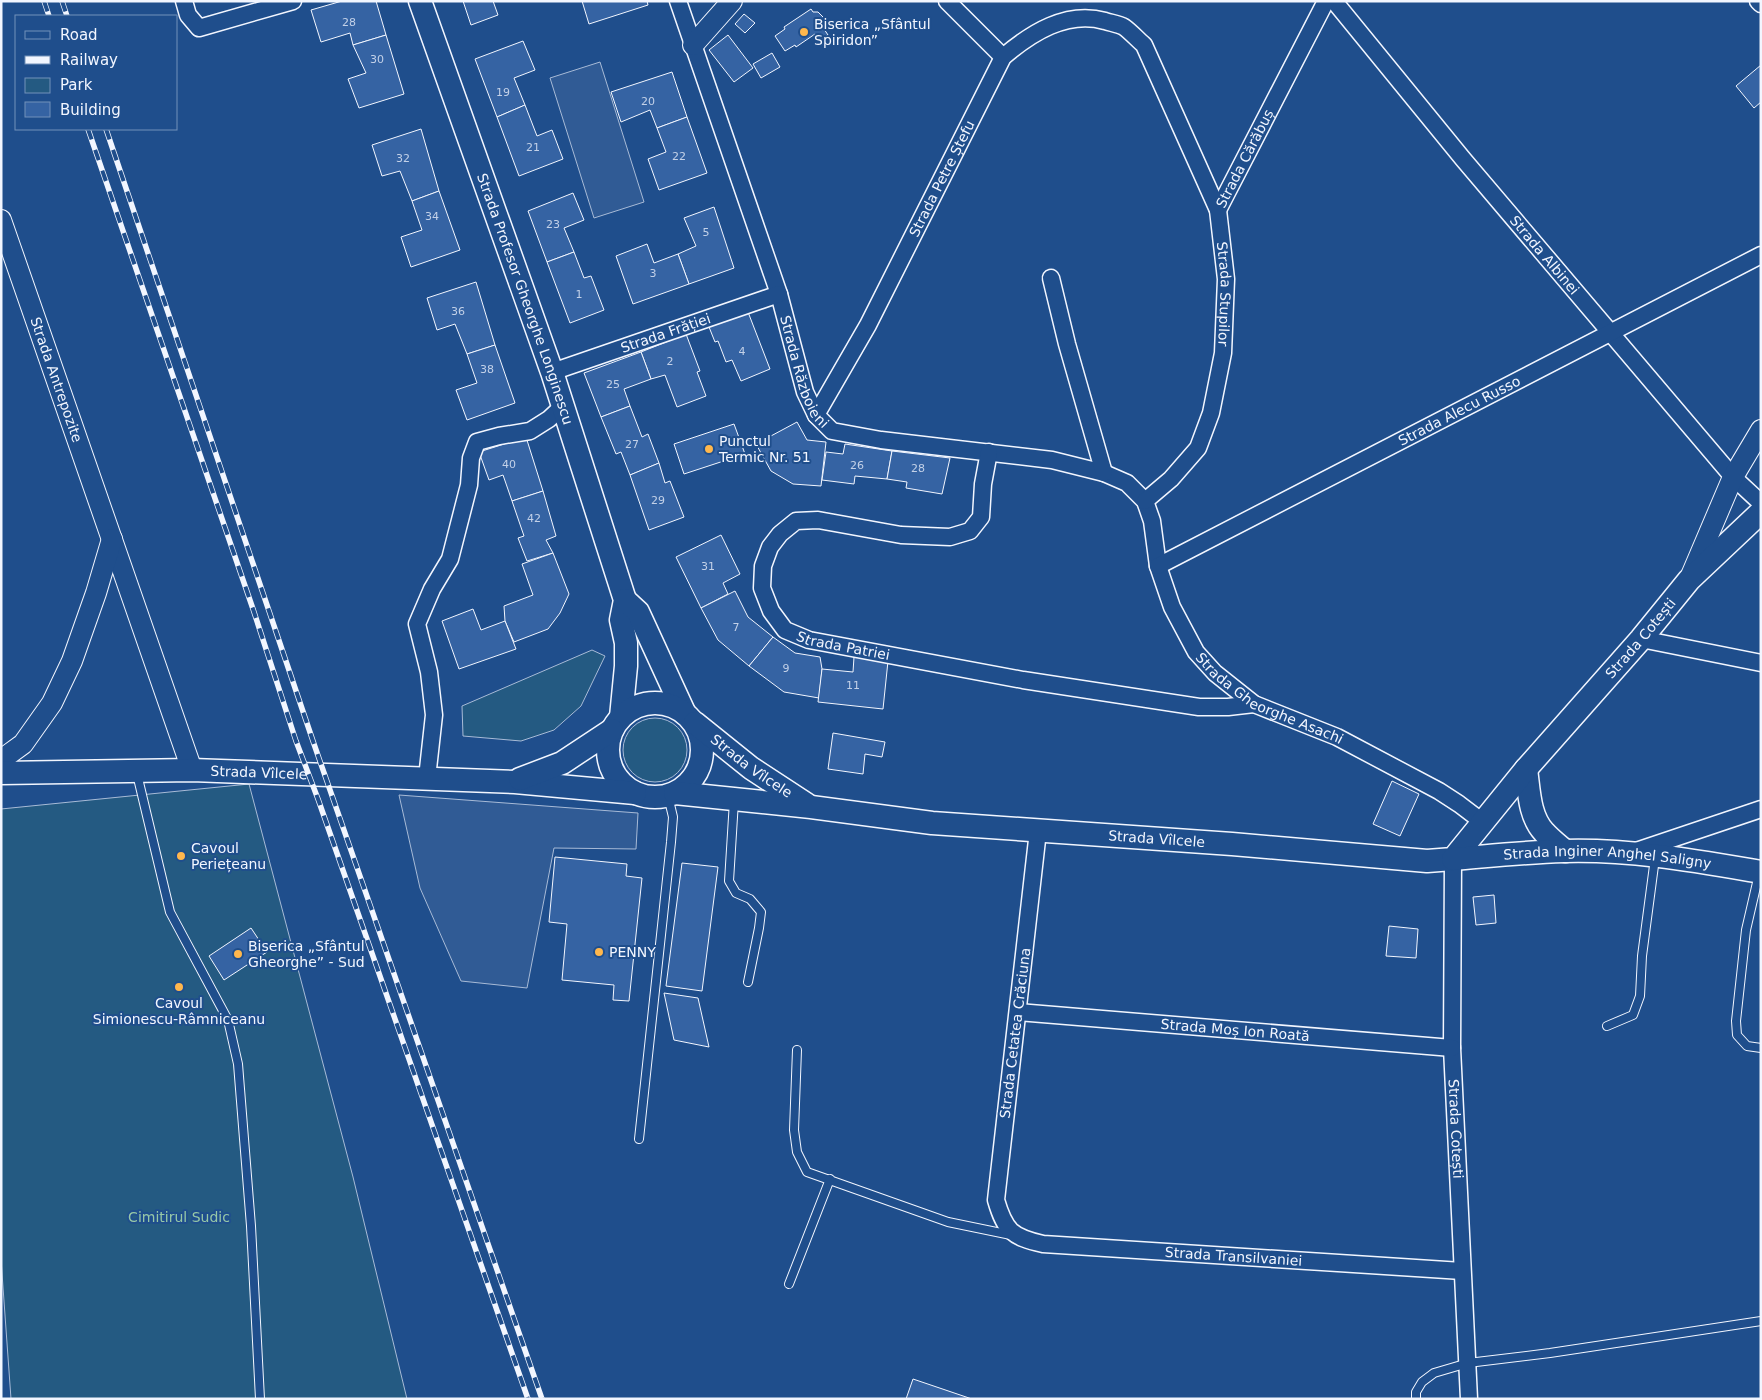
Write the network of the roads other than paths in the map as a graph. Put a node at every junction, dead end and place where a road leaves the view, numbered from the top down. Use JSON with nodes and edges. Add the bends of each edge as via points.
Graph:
{"nodes":[{"id":1,"x":184,"y":1,"type":"edge"},
{"id":2,"x":293,"y":1,"type":"edge"},
{"id":3,"x":420,"y":1,"type":"edge"},
{"id":4,"x":678,"y":1,"type":"edge"},
{"id":5,"x":732,"y":1,"type":"edge"},
{"id":6,"x":947,"y":1,"type":"edge"},
{"id":7,"x":1326,"y":1,"type":"edge"},
{"id":8,"x":1334,"y":1,"type":"edge"},
{"id":9,"x":1758,"y":1,"type":"edge"},
{"id":10,"x":1761,"y":4,"type":"edge"},
{"id":11,"x":1122,"y":26,"type":"joint"},
{"id":12,"x":693,"y":45,"type":"junction"},
{"id":13,"x":1003,"y":57,"type":"junction"},
{"id":14,"x":1218,"y":210,"type":"junction"},
{"id":15,"x":1,"y":220,"type":"edge"},
{"id":16,"x":1761,"y":255,"type":"edge"},
{"id":17,"x":1052,"y":278,"type":"dead end"},
{"id":18,"x":779,"y":294,"type":"junction"},
{"id":19,"x":1611,"y":332,"type":"junction"},
{"id":20,"x":552,"y":372,"type":"junction"},
{"id":21,"x":563,"y":406,"type":"junction"},
{"id":22,"x":816,"y":415,"type":"junction"},
{"id":23,"x":1761,"y":430,"type":"edge"},
{"id":24,"x":988,"y":452,"type":"junction"},
{"id":25,"x":1104,"y":473,"type":"junction"},
{"id":26,"x":1734,"y":477,"type":"junction"},
{"id":27,"x":1145,"y":501,"type":"junction"},
{"id":28,"x":1761,"y":503,"type":"edge"},
{"id":29,"x":1761,"y":512,"type":"edge"},
{"id":30,"x":112,"y":538,"type":"junction"},
{"id":31,"x":1158,"y":566,"type":"junction"},
{"id":32,"x":1689,"y":580,"type":"junction"},
{"id":33,"x":625,"y":600,"type":"junction"},
{"id":34,"x":1641,"y":639,"type":"junction"},
{"id":35,"x":1761,"y":663,"type":"edge"},
{"id":36,"x":1254,"y":704,"type":"junction"},
{"id":37,"x":689,"y":717,"type":"junction"},
{"id":38,"x":616,"y":724,"type":"junction"},
{"id":39,"x":1,"y":760,"type":"edge"},
{"id":40,"x":1526,"y":769,"type":"junction"},
{"id":41,"x":136,"y":770,"type":"junction"},
{"id":42,"x":192,"y":770,"type":"junction"},
{"id":43,"x":1,"y":773,"type":"edge"},
{"id":44,"x":427,"y":778,"type":"junction"},
{"id":45,"x":515,"y":782,"type":"junction"},
{"id":46,"x":635,"y":793,"type":"junction"},
{"id":47,"x":671,"y":794,"type":"junction"},
{"id":48,"x":734,"y":799,"type":"junction"},
{"id":49,"x":812,"y":808,"type":"junction"},
{"id":50,"x":1761,"y":809,"type":"edge"},
{"id":51,"x":1484,"y":823,"type":"junction"},
{"id":52,"x":1038,"y":831,"type":"junction"},
{"id":53,"x":1565,"y":851,"type":"junction"},
{"id":54,"x":1629,"y":853,"type":"junction"},
{"id":55,"x":1655,"y":855,"type":"junction"},
{"id":56,"x":1453,"y":859,"type":"junction"},
{"id":57,"x":1760,"y":872,"type":"edge"},
{"id":58,"x":748,"y":982,"type":"dead end"},
{"id":59,"x":1018,"y":1012,"type":"junction"},
{"id":60,"x":1607,"y":1026,"type":"dead end"},
{"id":61,"x":1452,"y":1048,"type":"junction"},
{"id":62,"x":1761,"y":1048,"type":"edge"},
{"id":63,"x":798,"y":1050,"type":"dead end"},
{"id":64,"x":639,"y":1138,"type":"dead end"},
{"id":65,"x":830,"y":1178,"type":"junction"},
{"id":66,"x":1013,"y":1233,"type":"junction"},
{"id":67,"x":1462,"y":1271,"type":"junction"},
{"id":68,"x":789,"y":1284,"type":"dead end"},
{"id":69,"x":1761,"y":1321,"type":"edge"},
{"id":70,"x":1468,"y":1363,"type":"junction"},
{"id":71,"x":260,"y":1399,"type":"edge"},
{"id":72,"x":1416,"y":1399,"type":"edge"},
{"id":73,"x":1469,"y":1399,"type":"edge"}],
"edges":[{"from":1,"to":2,"type":"street","via":[[188,14],[199,28]]},
{"from":3,"to":20,"type":"main road","name":"Strada Profesor Gheorghe Longinescu"},
{"from":4,"to":12,"type":"street","name":"Strada Războieni"},
{"from":5,"to":12,"type":"street"},
{"from":6,"to":13,"type":"street"},
{"from":7,"to":14,"type":"street","name":"Strada Cărăbuș"},
{"from":8,"to":19,"type":"street","name":"Strada Albinei"},
{"from":9,"to":10,"type":"street"},
{"from":11,"to":13,"type":"street","name":"Strada Petre Ștefu","via":[[1095,18],[1069,19],[1041,29]]},
{"from":11,"to":14,"type":"street","name":"Strada Cărăbuș","via":[[1144,45]]},
{"from":12,"to":18,"type":"street","name":"Strada Războieni"},
{"from":13,"to":22,"type":"street","name":"Strada Petre Ștefu","via":[[868,325]]},
{"from":14,"to":27,"type":"street","name":"Strada Stupilor","via":[[1226,279],[1223,353],[1211,413],[1198,448],[1171,479]]},
{"from":15,"to":30,"type":"street","name":"Strada Antrepozite"},
{"from":16,"to":19,"type":"street","name":"Strada Alecu Russo"},
{"from":17,"to":25,"type":"street","via":[[1067,344]]},
{"from":18,"to":20,"type":"street","name":"Strada Frăției"},
{"from":18,"to":22,"type":"street","name":"Strada Războieni","via":[[805,392]]},
{"from":19,"to":26,"type":"street","name":"Strada Albinei"},
{"from":19,"to":31,"type":"street","name":"Strada Alecu Russo"},
{"from":20,"to":21,"type":"main road","name":"Strada Profesor Gheorghe Longinescu"},
{"from":21,"to":33,"type":"main road","name":"Strada Profesor Gheorghe Longinescu"},
{"from":21,"to":44,"type":"street","via":[[530,431],[477,442],[471,458],[450,559],[417,624],[429,672],[434,715]]},
{"from":22,"to":24,"type":"street","name":"Strada Războieni","via":[[832,431]]},
{"from":23,"to":26,"type":"street","name":"Strada Cotești"},
{"from":24,"to":25,"type":"street","name":"Strada Războieni","via":[[1052,460]]},
{"from":24,"to":36,"type":"street","name":"Strada Patriei","via":[[981,517],[970,531],[950,537],[901,535],[818,520],[796,520],[780,534],[770,547],[763,566],[762,588],[771,611],[785,630],[809,640],[1023,680],[1199,707]]},
{"from":25,"to":27,"type":"street","name":"Strada Războieni","via":[[1127,483]]},
{"from":26,"to":28,"type":"street","name":"Strada Albinei"},
{"from":26,"to":32,"type":"street","name":"Strada Cotești"},
{"from":27,"to":31,"type":"street","name":"Strada Gheorghe Asachi","via":[[1152,521]]},
{"from":29,"to":32,"type":"main road"},
{"from":30,"to":39,"type":"street","via":[[72,660],[52,703],[22,744]]},
{"from":30,"to":42,"type":"street","name":"Strada Antrepozite"},
{"from":31,"to":36,"type":"street","name":"Strada Gheorghe Asachi","via":[[1172,607],[1196,652],[1215,673]]},
{"from":32,"to":34,"type":"main road","name":"Strada Cotești"},
{"from":33,"to":37,"type":"main road","name":"Strada Profesor Gheorghe Longinescu","via":[[638,612]]},
{"from":33,"to":38,"type":"main road","name":"Strada Profesor Gheorghe Longinescu","via":[[622,620],[626,666]]},
{"from":34,"to":35,"type":"street"},
{"from":34,"to":40,"type":"main road","name":"Strada Cotești"},
{"from":36,"to":51,"type":"street","name":"Strada Gheorghe Asachi","via":[[1337,737],[1439,791]]},
{"from":37,"to":38,"type":"main road","via":[[672,705],[658,702],[632,709]]},
{"from":37,"to":47,"type":"main road","via":[[700,734],[701,762],[686,785]]},
{"from":37,"to":49,"type":"main road","name":"Strada Vîlcele","via":[[758,772]]},
{"from":38,"to":45,"type":"main road","name":"Strada Vîlcele","via":[[562,762]]},
{"from":38,"to":46,"type":"main road","via":[[608,744],[609,759],[614,773]]},
{"from":40,"to":51,"type":"main road","name":"Strada Cotești"},
{"from":40,"to":53,"type":"main road","via":[[1535,817],[1543,831]]},
{"from":41,"to":42,"type":"main road","name":"Strada Vîlcele"},
{"from":41,"to":43,"type":"main road","name":"Strada Vîlcele"},
{"from":41,"to":71,"type":"lane","via":[[170,912],[228,1020],[238,1064]]},
{"from":42,"to":44,"type":"main road","name":"Strada Vîlcele"},
{"from":44,"to":45,"type":"main road","name":"Strada Vîlcele"},
{"from":45,"to":46,"type":"main road","name":"Strada Vîlcele"},
{"from":46,"to":47,"type":"main road","via":[[651,797]]},
{"from":47,"to":48,"type":"main road","name":"Strada Vîlcele"},
{"from":47,"to":64,"type":"lane","via":[[671,842]]},
{"from":48,"to":49,"type":"main road","name":"Strada Vîlcele"},
{"from":48,"to":58,"type":"lane","via":[[729,881],[736,893],[750,898],[760,912]]},
{"from":49,"to":52,"type":"main road","name":"Strada Vîlcele","via":[[932,823]]},
{"from":50,"to":54,"type":"street"},
{"from":51,"to":56,"type":"main road"},
{"from":52,"to":56,"type":"main road","name":"Strada Vîlcele","via":[[1427,861]]},
{"from":52,"to":59,"type":"street","name":"Strada Cetatea Crăciuna"},
{"from":53,"to":54,"type":"main road","name":"Strada Inginer Anghel Saligny"},
{"from":53,"to":56,"type":"main road","name":"Strada Inginer Anghel Saligny"},
{"from":54,"to":55,"type":"main road","name":"Strada Inginer Anghel Saligny"},
{"from":55,"to":57,"type":"main road","name":"Strada Inginer Anghel Saligny"},
{"from":55,"to":60,"type":"lane","via":[[1640,996],[1633,1015]]},
{"from":56,"to":61,"type":"street","name":"Strada Cotești"},
{"from":57,"to":62,"type":"lane","via":[[1746,930],[1736,1021],[1737,1035],[1747,1046]]},
{"from":59,"to":61,"type":"street","name":"Strada Moș Ion Roată"},
{"from":59,"to":66,"type":"street","name":"Strada Cetatea Crăciuna","via":[[996,1200],[1001,1219]]},
{"from":61,"to":67,"type":"street","name":"Strada Cotești"},
{"from":63,"to":65,"type":"lane","via":[[794,1130],[797,1152],[807,1172]]},
{"from":65,"to":66,"type":"lane","via":[[948,1222]]},
{"from":65,"to":68,"type":"lane"},
{"from":66,"to":67,"type":"street","name":"Strada Transilvaniei","via":[[1023,1240],[1043,1244]]},
{"from":67,"to":70,"type":"street","name":"Strada Cotești"},
{"from":69,"to":70,"type":"lane"},
{"from":70,"to":72,"type":"lane","via":[[1434,1373],[1422,1382]]},
{"from":70,"to":73,"type":"street","name":"Strada Cotești"}]}
